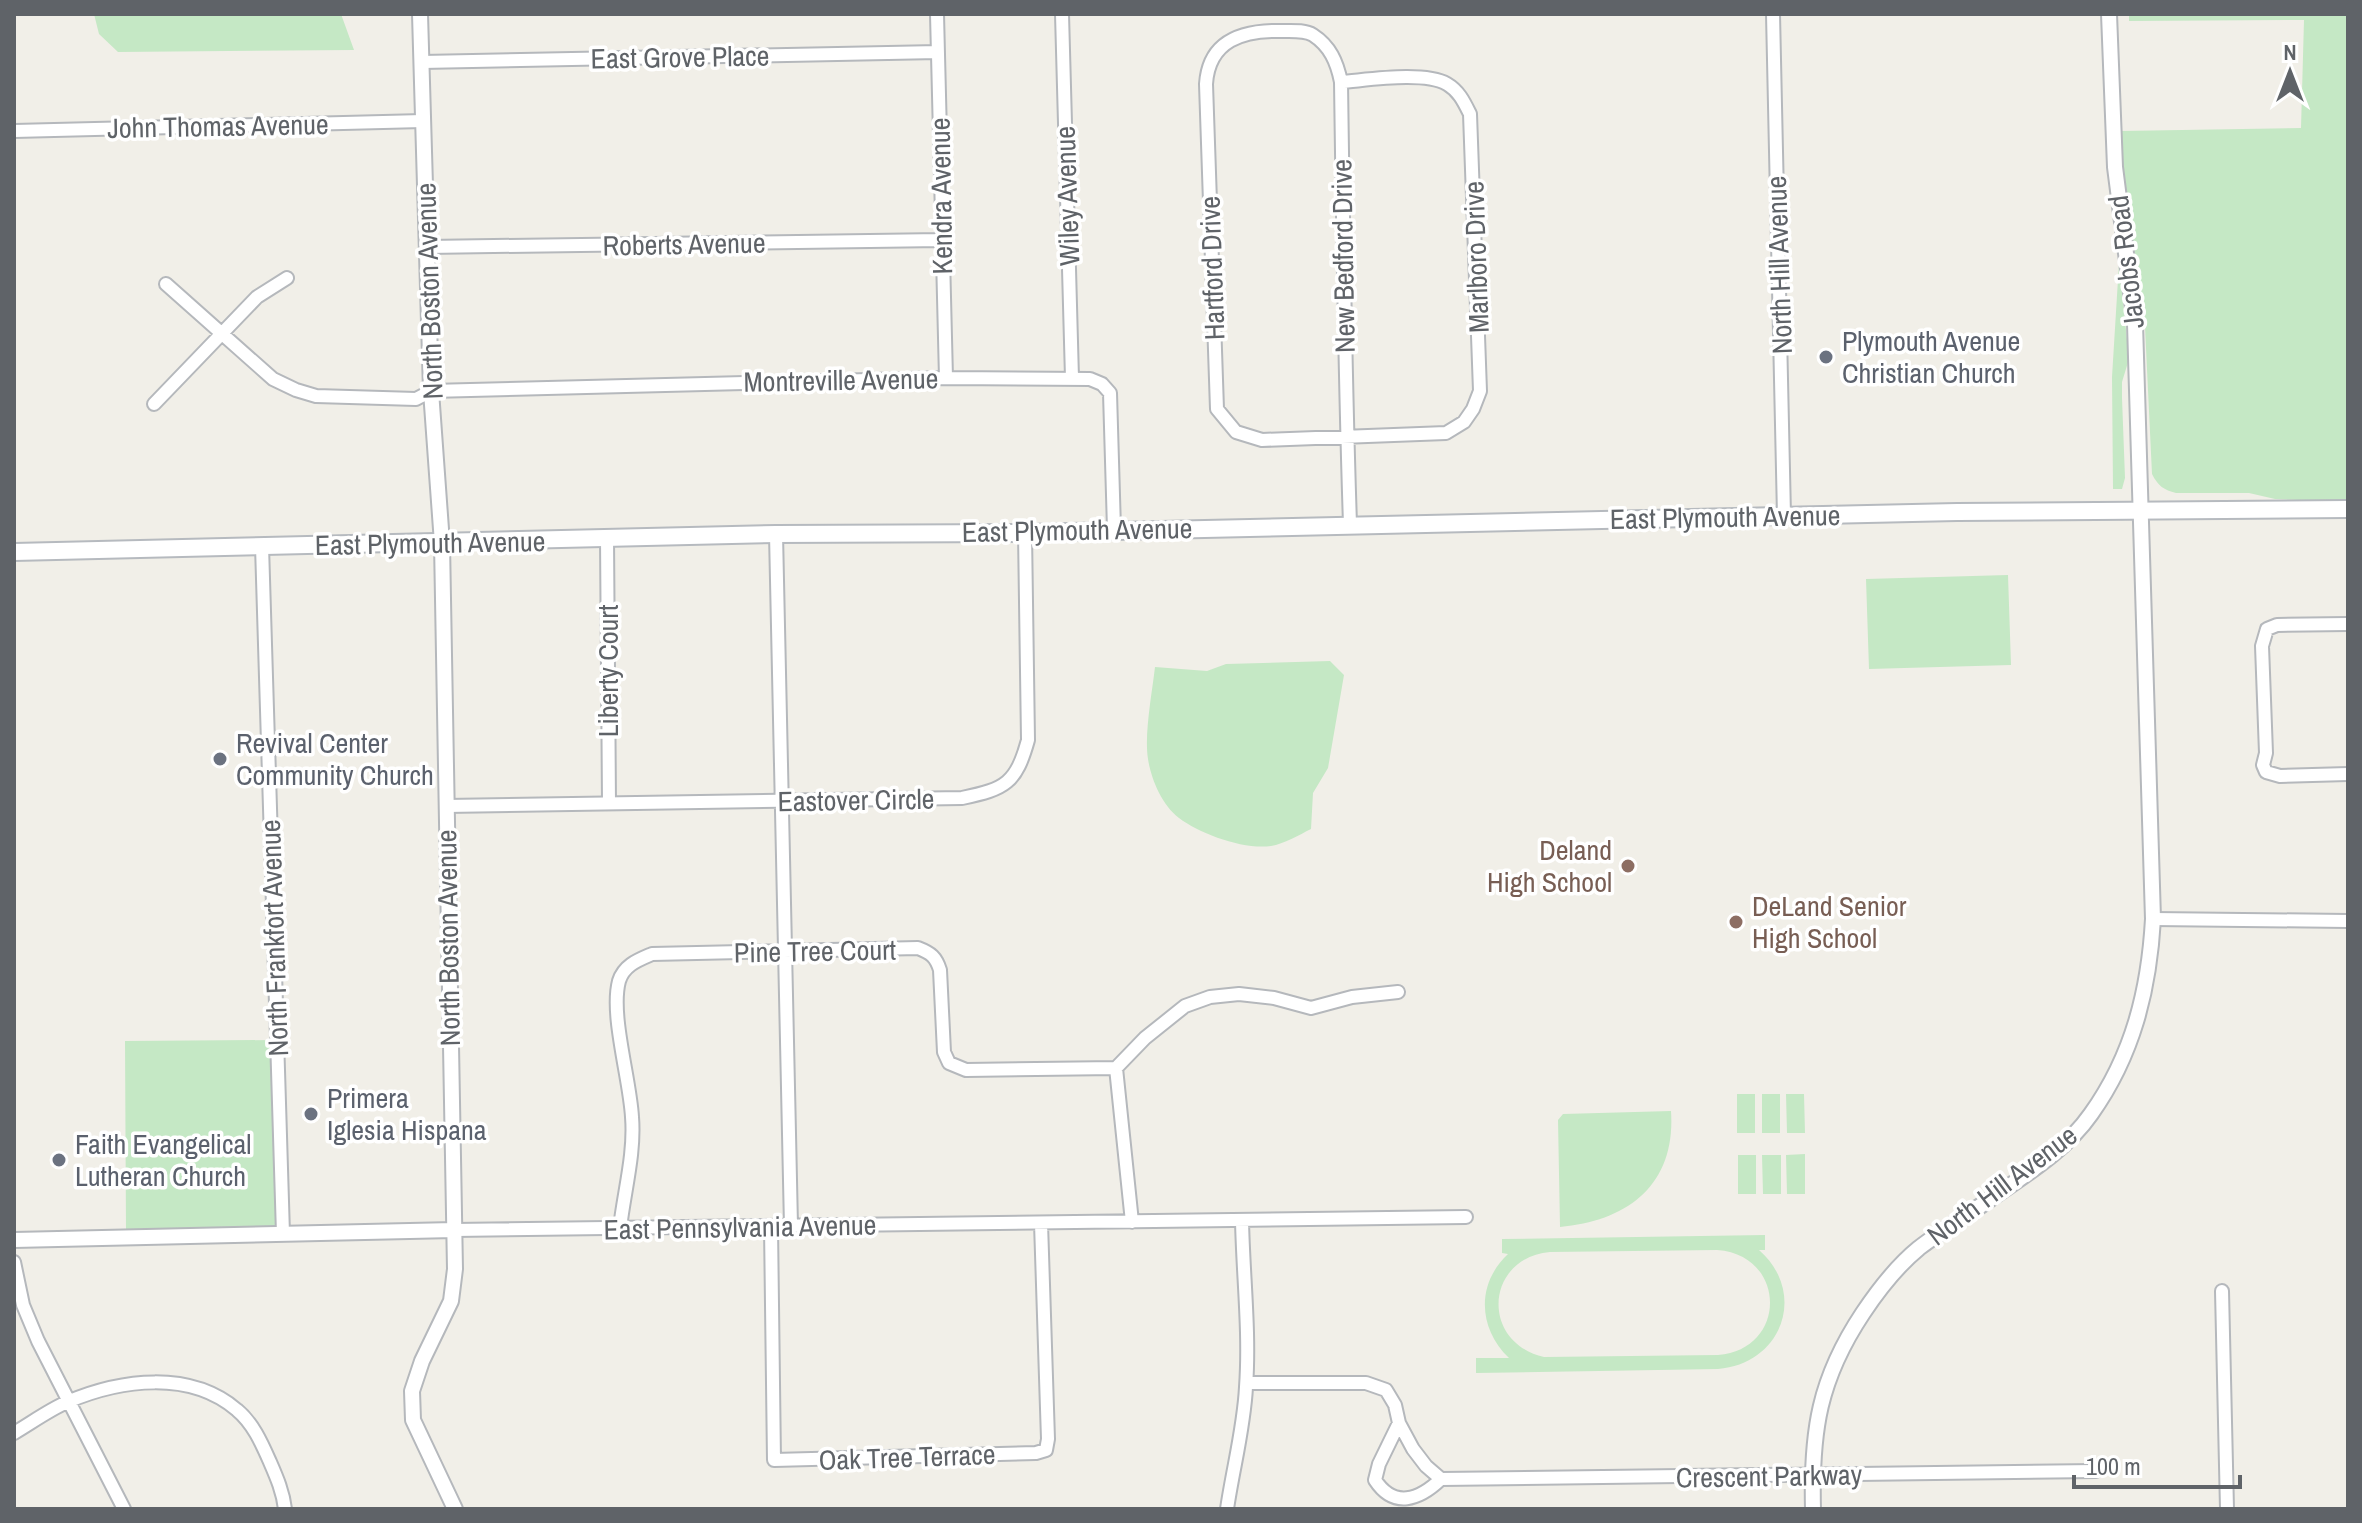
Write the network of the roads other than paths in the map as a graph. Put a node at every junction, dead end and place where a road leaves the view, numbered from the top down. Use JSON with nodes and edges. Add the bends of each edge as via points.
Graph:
{"nodes":[{"id":1,"x":420,"y":14,"type":"edge"},
{"id":2,"x":937,"y":14,"type":"edge"},
{"id":3,"x":1062,"y":14,"type":"edge"},
{"id":4,"x":1773,"y":14,"type":"edge"},
{"id":5,"x":2109,"y":14,"type":"edge"},
{"id":6,"x":1276,"y":31,"type":"joint"},
{"id":7,"x":938,"y":52,"type":"junction"},
{"id":8,"x":422,"y":62,"type":"junction"},
{"id":9,"x":1341,"y":82,"type":"junction"},
{"id":10,"x":423,"y":121,"type":"junction"},
{"id":11,"x":14,"y":131,"type":"edge"},
{"id":12,"x":941,"y":240,"type":"junction"},
{"id":13,"x":427,"y":247,"type":"junction"},
{"id":14,"x":287,"y":278,"type":"dead end"},
{"id":15,"x":166,"y":284,"type":"dead end"},
{"id":16,"x":222,"y":333,"type":"junction"},
{"id":17,"x":946,"y":378,"type":"junction"},
{"id":18,"x":1072,"y":378,"type":"junction"},
{"id":19,"x":431,"y":391,"type":"junction"},
{"id":20,"x":154,"y":404,"type":"dead end"},
{"id":21,"x":1347,"y":439,"type":"junction"},
{"id":22,"x":2141,"y":509,"type":"junction"},
{"id":23,"x":2348,"y":509,"type":"edge"},
{"id":24,"x":1784,"y":516,"type":"junction"},
{"id":25,"x":1350,"y":524,"type":"junction"},
{"id":26,"x":1114,"y":529,"type":"junction"},
{"id":27,"x":1025,"y":533,"type":"junction"},
{"id":28,"x":776,"y":534,"type":"junction"},
{"id":29,"x":607,"y":538,"type":"junction"},
{"id":30,"x":442,"y":543,"type":"junction"},
{"id":31,"x":262,"y":546,"type":"junction"},
{"id":32,"x":14,"y":552,"type":"edge"},
{"id":33,"x":2348,"y":624,"type":"edge"},
{"id":34,"x":2348,"y":774,"type":"edge"},
{"id":35,"x":780,"y":800,"type":"junction"},
{"id":36,"x":609,"y":803,"type":"junction"},
{"id":37,"x":446,"y":806,"type":"junction"},
{"id":38,"x":2153,"y":919,"type":"junction"},
{"id":39,"x":2348,"y":921,"type":"edge"},
{"id":40,"x":784,"y":952,"type":"junction"},
{"id":41,"x":1398,"y":992,"type":"dead end"},
{"id":42,"x":1116,"y":1068,"type":"junction"},
{"id":43,"x":1466,"y":1217,"type":"dead end"},
{"id":44,"x":1242,"y":1220,"type":"junction"},
{"id":45,"x":1132,"y":1222,"type":"junction"},
{"id":46,"x":1041,"y":1223,"type":"junction"},
{"id":47,"x":791,"y":1226,"type":"junction"},
{"id":48,"x":771,"y":1227,"type":"junction"},
{"id":49,"x":620,"y":1228,"type":"junction"},
{"id":50,"x":454,"y":1230,"type":"junction"},
{"id":51,"x":283,"y":1234,"type":"junction"},
{"id":52,"x":14,"y":1240,"type":"edge"},
{"id":53,"x":14,"y":1262,"type":"edge"},
{"id":54,"x":2222,"y":1291,"type":"dead end"},
{"id":55,"x":1247,"y":1383,"type":"junction"},
{"id":56,"x":68,"y":1402,"type":"junction"},
{"id":57,"x":1399,"y":1423,"type":"junction"},
{"id":58,"x":14,"y":1433,"type":"edge"},
{"id":59,"x":2096,"y":1471,"type":"dead end"},
{"id":60,"x":1812,"y":1475,"type":"junction"},
{"id":61,"x":1441,"y":1479,"type":"junction"},
{"id":62,"x":124,"y":1509,"type":"edge"},
{"id":63,"x":285,"y":1509,"type":"edge"},
{"id":64,"x":455,"y":1509,"type":"edge"},
{"id":65,"x":1227,"y":1509,"type":"edge"},
{"id":66,"x":1813,"y":1509,"type":"edge"},
{"id":67,"x":2227,"y":1509,"type":"edge"}],
"edges":[{"from":1,"to":8,"type":"street","name":"North Boston Avenue"},
{"from":2,"to":7,"type":"street","name":"Kendra Avenue"},
{"from":3,"to":18,"type":"street","name":"Wiley Avenue"},
{"from":4,"to":24,"type":"street","name":"North Hill Avenue"},
{"from":5,"to":22,"type":"street","name":"Jacobs Road","via":[[2115,167],[2135,324]]},
{"from":6,"to":9,"type":"street","name":"New Bedford Drive","via":[[1311,34],[1331,52]]},
{"from":6,"to":21,"type":"street","name":"Hartford Drive","via":[[1226,43],[1207,69],[1217,409],[1236,432],[1262,440]]},
{"from":7,"to":8,"type":"street","name":"East Grove Place"},
{"from":7,"to":12,"type":"street","name":"Kendra Avenue"},
{"from":8,"to":10,"type":"street","name":"North Boston Avenue"},
{"from":9,"to":21,"type":"street","name":"New Bedford Drive"},
{"from":9,"to":21,"type":"street","name":"Marlboro Drive","via":[[1430,78],[1463,97],[1470,114],[1480,391],[1464,422],[1446,433]]},
{"from":10,"to":11,"type":"street","name":"John Thomas Avenue"},
{"from":10,"to":13,"type":"street","name":"North Boston Avenue"},
{"from":12,"to":13,"type":"street","name":"Roberts Avenue"},
{"from":12,"to":17,"type":"street","name":"Kendra Avenue"},
{"from":13,"to":19,"type":"street","name":"North Boston Avenue"},
{"from":14,"to":16,"type":"street","via":[[257,297]]},
{"from":15,"to":16,"type":"street","name":"Montreville Avenue"},
{"from":16,"to":19,"type":"street","name":"Montreville Avenue","via":[[273,379],[316,396],[416,399]]},
{"from":16,"to":20,"type":"street"},
{"from":17,"to":18,"type":"street","name":"Montreville Avenue"},
{"from":17,"to":19,"type":"street","name":"Montreville Avenue"},
{"from":18,"to":26,"type":"street","name":"Montreville Avenue","via":[[1090,379],[1110,393]]},
{"from":19,"to":30,"type":"street","name":"North Boston Avenue"},
{"from":21,"to":25,"type":"street","name":"New Bedford Drive"},
{"from":22,"to":23,"type":"main road","name":"East Plymouth Avenue"},
{"from":22,"to":24,"type":"main road","name":"East Plymouth Avenue"},
{"from":22,"to":38,"type":"street","name":"North Hill Avenue"},
{"from":24,"to":25,"type":"main road","name":"East Plymouth Avenue"},
{"from":25,"to":26,"type":"main road","name":"East Plymouth Avenue"},
{"from":26,"to":27,"type":"main road","name":"East Plymouth Avenue"},
{"from":27,"to":28,"type":"main road","name":"East Plymouth Avenue"},
{"from":27,"to":35,"type":"street","name":"Eastover Circle","via":[[1028,740],[1020,769],[1008,783],[962,798]]},
{"from":28,"to":29,"type":"main road","name":"East Plymouth Avenue"},
{"from":28,"to":35,"type":"street"},
{"from":29,"to":30,"type":"main road","name":"East Plymouth Avenue"},
{"from":29,"to":36,"type":"street","name":"Liberty Court"},
{"from":30,"to":31,"type":"main road","name":"East Plymouth Avenue"},
{"from":30,"to":37,"type":"street","name":"North Boston Avenue"},
{"from":31,"to":32,"type":"main road","name":"East Plymouth Avenue"},
{"from":31,"to":51,"type":"street","name":"North Frankfort Avenue"},
{"from":33,"to":34,"type":"street","via":[[2277,625],[2267,629],[2262,646],[2266,772]]},
{"from":35,"to":36,"type":"street","name":"Eastover Circle"},
{"from":35,"to":40,"type":"street"},
{"from":36,"to":37,"type":"street","name":"Eastover Circle"},
{"from":37,"to":50,"type":"street","name":"North Boston Avenue"},
{"from":38,"to":39,"type":"street"},
{"from":38,"to":60,"type":"street","name":"North Hill Avenue","via":[[2142,1007],[2129,1046],[2091,1115],[2051,1155],[1918,1249],[1873,1298],[1830,1371]]},
{"from":40,"to":42,"type":"street","name":"Pine Tree Court","via":[[918,948],[931,953],[940,970],[944,1052],[949,1063],[966,1070]]},
{"from":40,"to":47,"type":"street"},
{"from":40,"to":49,"type":"street","name":"Pine Tree Court","via":[[652,954],[626,968],[617,1006],[632,1119]]},
{"from":41,"to":42,"type":"street","via":[[1311,1008],[1239,994],[1210,997],[1185,1006]]},
{"from":42,"to":45,"type":"street"},
{"from":43,"to":44,"type":"street","name":"East Pennsylvania Avenue"},
{"from":44,"to":45,"type":"street","name":"East Pennsylvania Avenue"},
{"from":44,"to":55,"type":"street"},
{"from":45,"to":46,"type":"street","name":"East Pennsylvania Avenue"},
{"from":46,"to":47,"type":"street","name":"East Pennsylvania Avenue"},
{"from":46,"to":48,"type":"street","name":"Oak Tree Terrace","via":[[1046,1450],[774,1460]]},
{"from":47,"to":48,"type":"street","name":"East Pennsylvania Avenue"},
{"from":48,"to":49,"type":"street","name":"East Pennsylvania Avenue"},
{"from":49,"to":50,"type":"street","name":"East Pennsylvania Avenue"},
{"from":50,"to":51,"type":"street","name":"East Pennsylvania Avenue"},
{"from":50,"to":64,"type":"street","name":"North Boston Avenue","via":[[451,1301],[422,1361],[412,1405],[413,1420]]},
{"from":51,"to":52,"type":"street","name":"East Pennsylvania Avenue"},
{"from":53,"to":56,"type":"street","via":[[23,1305]]},
{"from":54,"to":67,"type":"street"},
{"from":55,"to":57,"type":"street","via":[[1377,1386],[1395,1405]]},
{"from":55,"to":65,"type":"street"},
{"from":56,"to":58,"type":"street"},
{"from":56,"to":62,"type":"street"},
{"from":56,"to":63,"type":"street","via":[[160,1380],[206,1392],[238,1411],[261,1440]]},
{"from":57,"to":61,"type":"street","via":[[1426,1466]]},
{"from":57,"to":61,"type":"street","name":"Crescent Parkway","via":[[1375,1480],[1382,1492],[1407,1499]]},
{"from":59,"to":60,"type":"street","name":"Crescent Parkway"},
{"from":60,"to":61,"type":"street","name":"Crescent Parkway"},
{"from":60,"to":66,"type":"street","name":"North Hill Avenue"}]}
